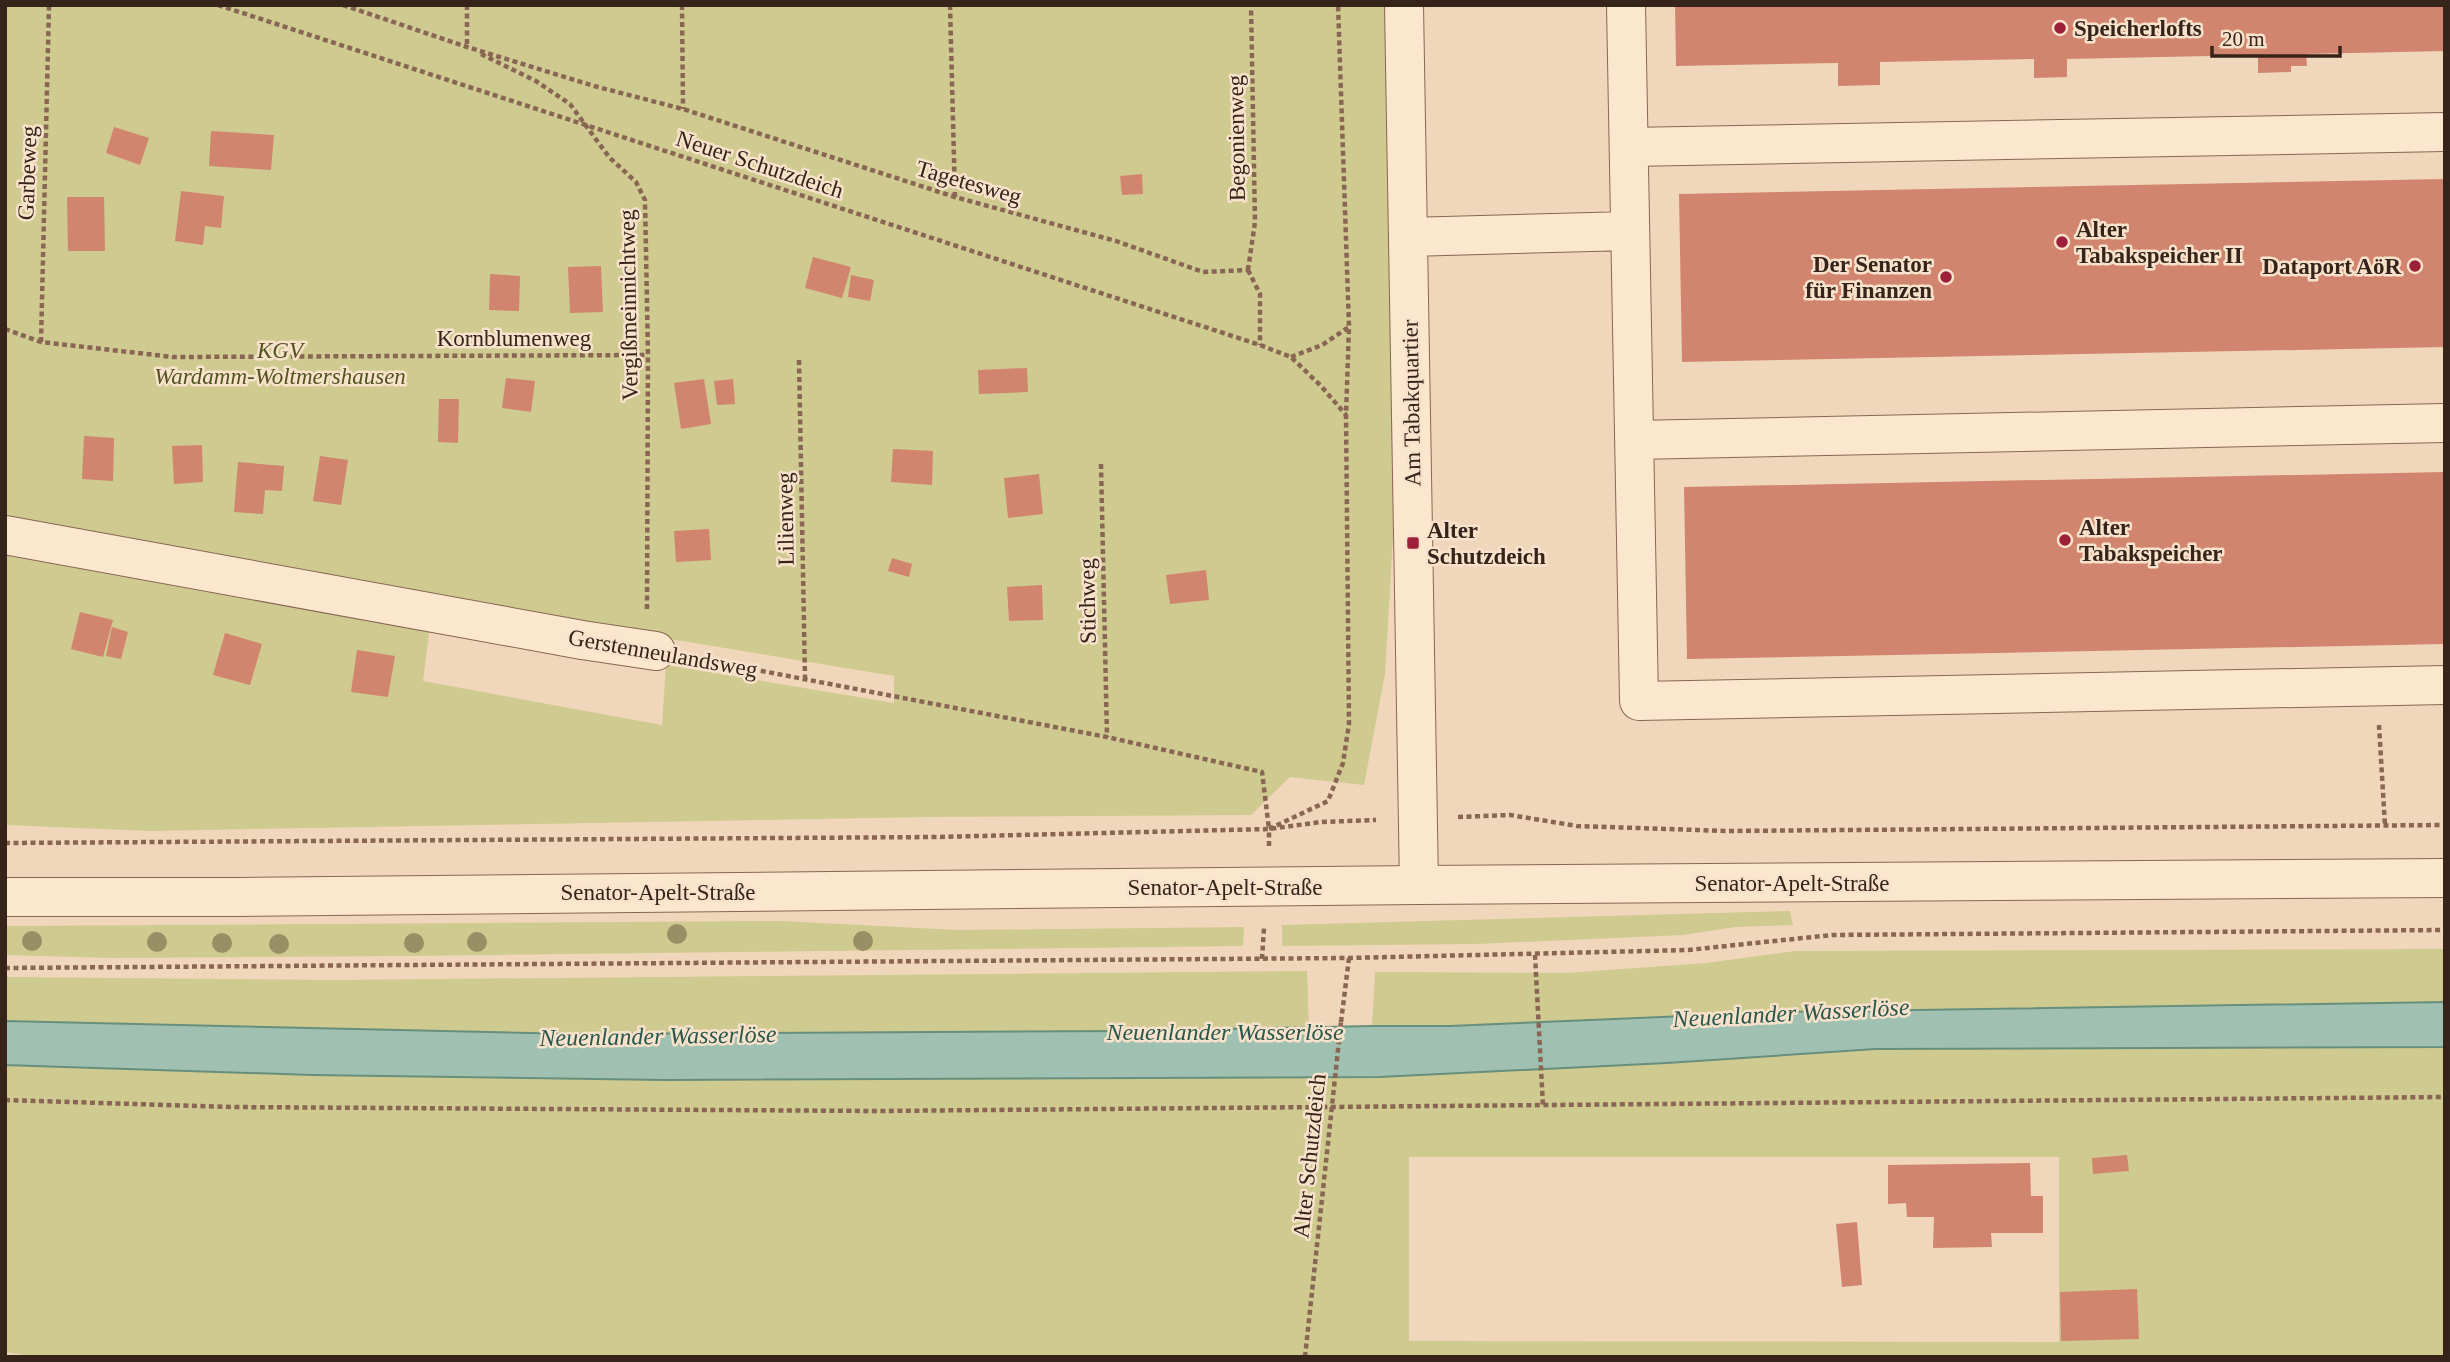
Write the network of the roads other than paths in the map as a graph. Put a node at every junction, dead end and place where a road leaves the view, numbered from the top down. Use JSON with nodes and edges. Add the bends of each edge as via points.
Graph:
{"nodes":[{"id":1,"x":1404,"y":5,"type":"edge"},
{"id":2,"x":1626,"y":5,"type":"edge"},
{"id":3,"x":2445,"y":132,"type":"edge"},
{"id":4,"x":1629,"y":147,"type":"junction"},
{"id":5,"x":1630,"y":232,"type":"junction"},
{"id":6,"x":1408,"y":237,"type":"junction"},
{"id":7,"x":2445,"y":423,"type":"edge"},
{"id":8,"x":1634,"y":440,"type":"junction"},
{"id":9,"x":5,"y":536,"type":"edge"},
{"id":10,"x":651,"y":650,"type":"road end"},
{"id":11,"x":2445,"y":685,"type":"edge"},
{"id":12,"x":2445,"y":878,"type":"edge"},
{"id":13,"x":1419,"y":885,"type":"junction"},
{"id":14,"x":5,"y":897,"type":"edge"}],
"edges":[{"from":1,"to":6,"type":"street","name":"Am Tabakquartier"},
{"from":2,"to":4,"type":"street"},
{"from":3,"to":4,"type":"street"},
{"from":4,"to":5,"type":"street"},
{"from":5,"to":6,"type":"street"},
{"from":5,"to":8,"type":"street"},
{"from":6,"to":13,"type":"street","name":"Am Tabakquartier"},
{"from":7,"to":8,"type":"street"},
{"from":8,"to":11,"type":"street","via":[[1639,701]]},
{"from":9,"to":10,"type":"street","name":"Gerstenneulandsweg"},
{"from":12,"to":13,"type":"street","name":"Senator-Apelt-Straße"},
{"from":13,"to":14,"type":"street","name":"Senator-Apelt-Straße"}]}
